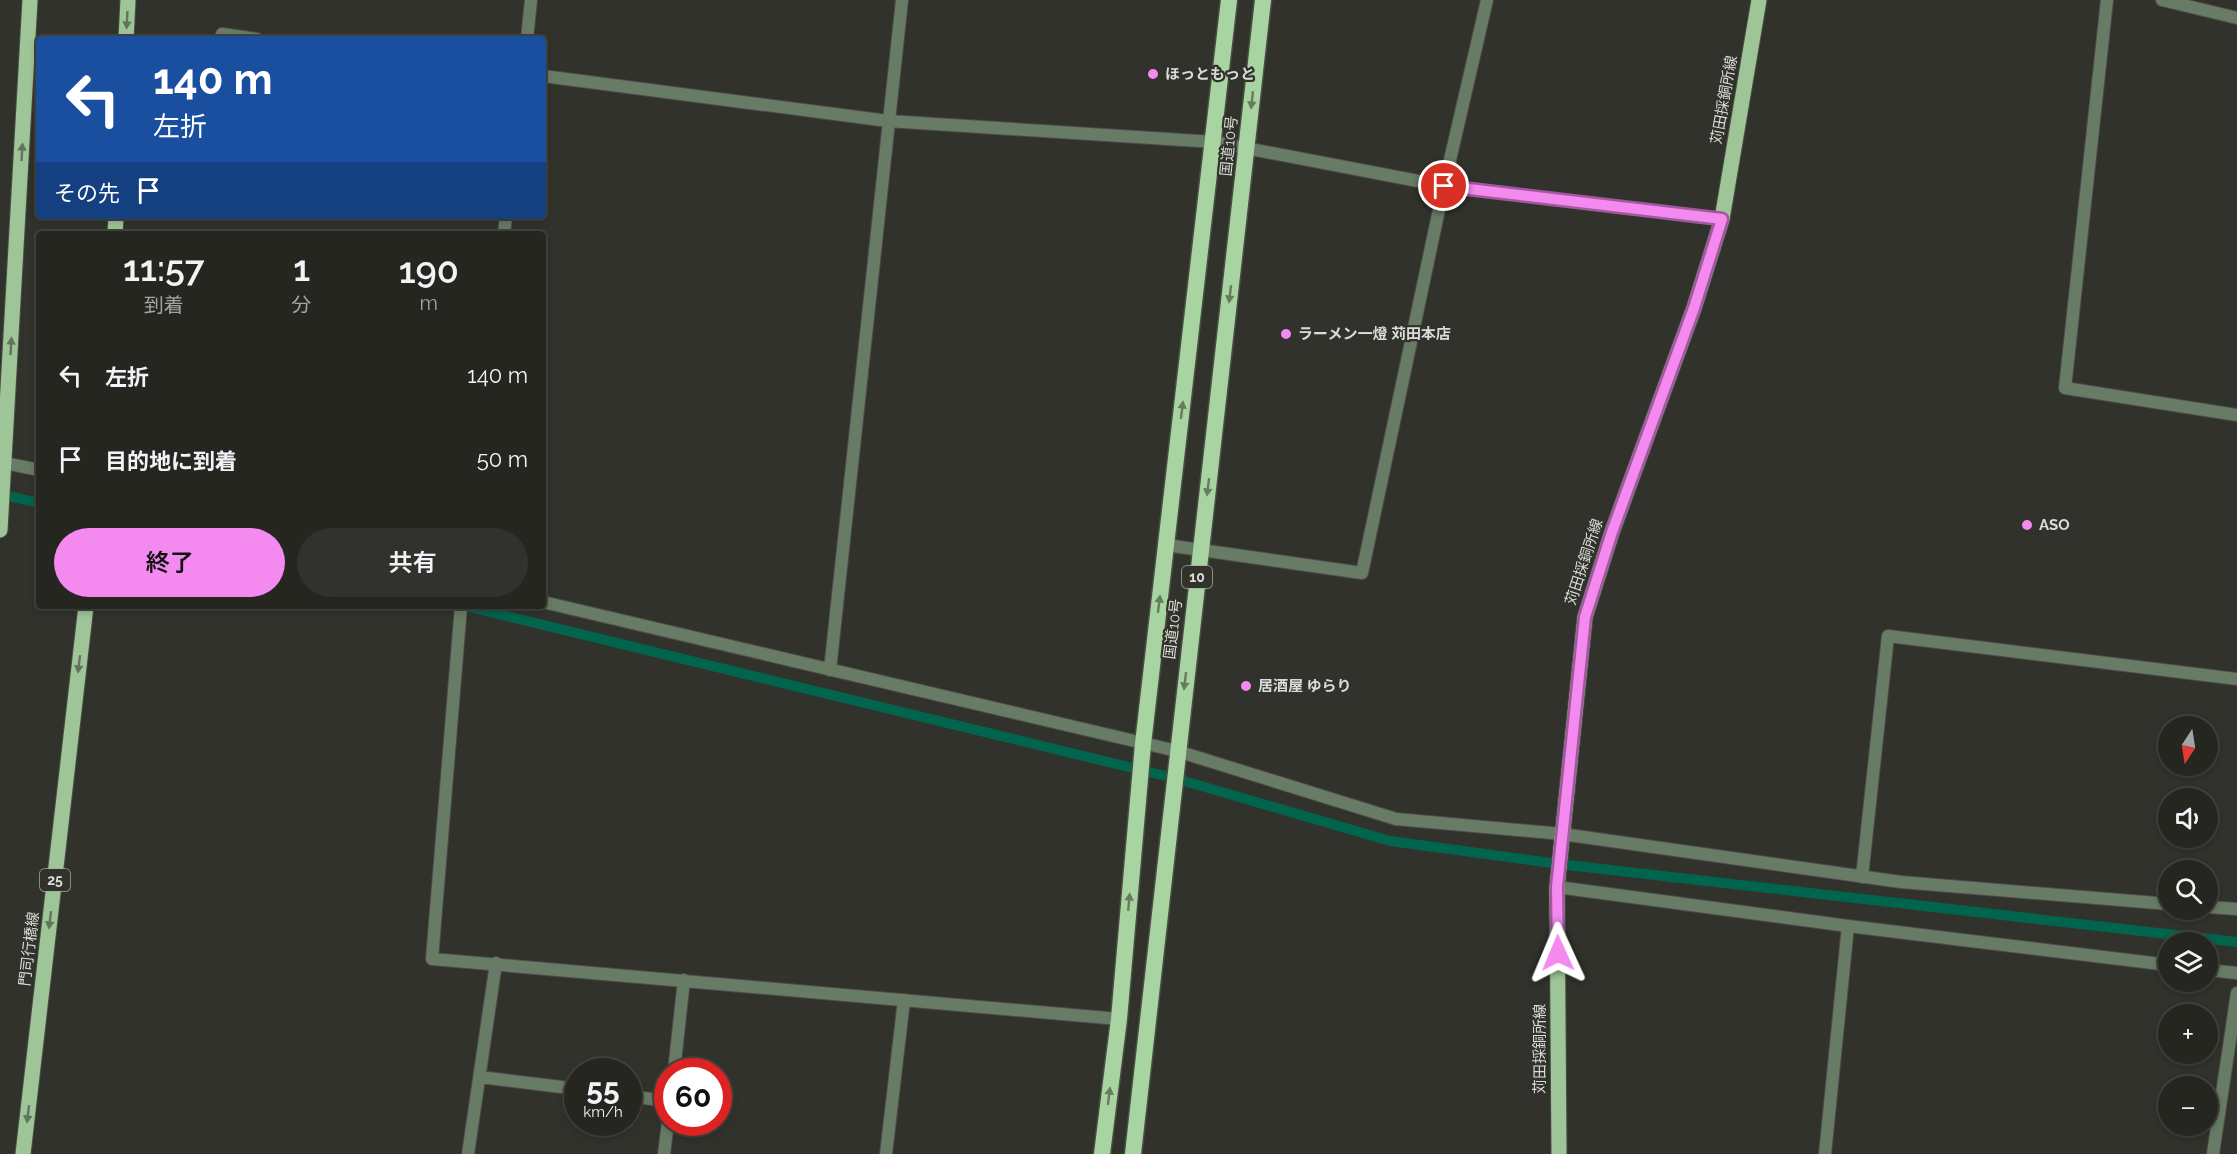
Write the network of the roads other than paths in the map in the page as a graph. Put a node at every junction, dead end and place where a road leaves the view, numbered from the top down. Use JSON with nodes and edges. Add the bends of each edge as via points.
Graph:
{"nodes":[{"id":1,"x":30,"y":0,"type":"edge"},
{"id":2,"x":129,"y":0,"type":"edge"},
{"id":3,"x":531,"y":0,"type":"edge"},
{"id":4,"x":902,"y":0,"type":"edge"},
{"id":5,"x":1229,"y":0,"type":"edge"},
{"id":6,"x":1263,"y":0,"type":"edge"},
{"id":7,"x":1487,"y":0,"type":"edge"},
{"id":8,"x":1759,"y":0,"type":"edge"},
{"id":9,"x":2107,"y":0,"type":"edge"},
{"id":10,"x":2162,"y":0,"type":"edge"},
{"id":11,"x":2237,"y":18,"type":"edge"},
{"id":12,"x":222,"y":34,"type":"dead end"},
{"id":13,"x":126,"y":36,"type":"edge"},
{"id":14,"x":236,"y":36,"type":"edge"},
{"id":15,"x":527,"y":36,"type":"edge"},
{"id":16,"x":546,"y":76,"type":"edge"},
{"id":17,"x":888,"y":121,"type":"junction"},
{"id":18,"x":1214,"y":142,"type":"junction"},
{"id":19,"x":1247,"y":148,"type":"junction"},
{"id":20,"x":1444,"y":186,"type":"junction"},
{"id":21,"x":1722,"y":219,"type":"junction"},
{"id":22,"x":2237,"y":415,"type":"edge"},
{"id":23,"x":3,"y":462,"type":"edge"},
{"id":24,"x":36,"y":469,"type":"edge"},
{"id":25,"x":0,"y":531,"type":"edge"},
{"id":26,"x":1166,"y":545,"type":"junction"},
{"id":27,"x":1200,"y":550,"type":"junction"},
{"id":28,"x":546,"y":603,"type":"edge"},
{"id":29,"x":86,"y":609,"type":"edge"},
{"id":30,"x":462,"y":609,"type":"edge"},
{"id":31,"x":830,"y":670,"type":"junction"},
{"id":32,"x":2237,"y":679,"type":"edge"},
{"id":33,"x":1143,"y":744,"type":"junction"},
{"id":34,"x":1177,"y":751,"type":"junction"},
{"id":35,"x":1562,"y":834,"type":"junction"},
{"id":36,"x":1862,"y":877,"type":"junction"},
{"id":37,"x":1557,"y":887,"type":"junction"},
{"id":38,"x":2158,"y":902,"type":"edge"},
{"id":39,"x":2218,"y":908,"type":"edge"},
{"id":40,"x":2237,"y":909,"type":"edge"},
{"id":41,"x":1848,"y":926,"type":"junction"},
{"id":42,"x":496,"y":963,"type":"junction"},
{"id":43,"x":2158,"y":964,"type":"edge"},
{"id":44,"x":2218,"y":971,"type":"edge"},
{"id":45,"x":2237,"y":973,"type":"edge"},
{"id":46,"x":684,"y":980,"type":"junction"},
{"id":47,"x":2237,"y":993,"type":"edge"},
{"id":48,"x":904,"y":1000,"type":"junction"},
{"id":49,"x":1119,"y":1019,"type":"junction"},
{"id":50,"x":675,"y":1058,"type":"edge"},
{"id":51,"x":480,"y":1077,"type":"junction"},
{"id":52,"x":564,"y":1087,"type":"edge"},
{"id":53,"x":666,"y":1136,"type":"edge"},
{"id":54,"x":23,"y":1154,"type":"edge"},
{"id":55,"x":468,"y":1154,"type":"edge"},
{"id":56,"x":664,"y":1154,"type":"edge"},
{"id":57,"x":886,"y":1154,"type":"edge"},
{"id":58,"x":1102,"y":1154,"type":"edge"},
{"id":59,"x":1133,"y":1154,"type":"edge"},
{"id":60,"x":1558,"y":1154,"type":"edge"},
{"id":61,"x":1825,"y":1154,"type":"edge"},
{"id":62,"x":2213,"y":1154,"type":"edge"}],
"edges":[{"from":23,"to":1,"type":"main road","one_way":true},
{"from":2,"to":13,"type":"main road","one_way":true},
{"from":3,"to":15,"type":"street"},
{"from":4,"to":17,"type":"street"},
{"from":5,"to":18,"type":"highway","name":"国道10号","number":"10"},
{"from":6,"to":19,"type":"highway","name":"国道10号","number":"10","one_way":true},
{"from":7,"to":20,"type":"street"},
{"from":8,"to":21,"type":"main road","name":"苅田採銅所線"},
{"from":9,"to":22,"type":"street","via":[[2065,388]]},
{"from":10,"to":11,"type":"street"},
{"from":12,"to":14,"type":"street"},
{"from":16,"to":17,"type":"street"},
{"from":17,"to":18,"type":"street"},
{"from":17,"to":31,"type":"street"},
{"from":18,"to":19,"type":"street"},
{"from":26,"to":18,"type":"highway","name":"国道10号","number":"10","one_way":true},
{"from":19,"to":20,"type":"street"},
{"from":19,"to":27,"type":"highway","name":"国道10号","number":"10","one_way":true},
{"from":20,"to":21,"type":"street"},
{"from":20,"to":27,"type":"street","via":[[1362,573]]},
{"from":21,"to":35,"type":"main road","name":"苅田採銅所線","via":[[1585,617]]},
{"from":23,"to":24,"type":"street"},
{"from":23,"to":25,"type":"main road"},
{"from":26,"to":27,"type":"street"},
{"from":33,"to":26,"type":"highway","name":"国道10号","number":"10","one_way":true},
{"from":27,"to":34,"type":"highway","name":"国道10号","number":"10","one_way":true},
{"from":28,"to":31,"type":"street"},
{"from":29,"to":54,"type":"main road","name":"門司行橋線","number":"25","one_way":true},
{"from":30,"to":42,"type":"street","via":[[432,959]]},
{"from":31,"to":33,"type":"street"},
{"from":32,"to":36,"type":"street","via":[[1888,636]]},
{"from":33,"to":34,"type":"street"},
{"from":49,"to":33,"type":"highway","name":"国道10号","number":"10","one_way":true},
{"from":34,"to":35,"type":"street","via":[[1396,819]]},
{"from":34,"to":59,"type":"highway","name":"国道10号","number":"10"},
{"from":35,"to":36,"type":"street"},
{"from":35,"to":37,"type":"main road","name":"苅田採銅所線"},
{"from":36,"to":38,"type":"street"},
{"from":37,"to":41,"type":"street"},
{"from":37,"to":60,"type":"main road","name":"苅田採銅所線"},
{"from":39,"to":40,"type":"street"},
{"from":41,"to":43,"type":"street"},
{"from":41,"to":61,"type":"street"},
{"from":42,"to":46,"type":"street"},
{"from":42,"to":51,"type":"street"},
{"from":44,"to":45,"type":"street"},
{"from":46,"to":48,"type":"street"},
{"from":46,"to":50,"type":"street"},
{"from":47,"to":62,"type":"street"},
{"from":48,"to":49,"type":"street"},
{"from":48,"to":57,"type":"street"},
{"from":58,"to":49,"type":"highway","name":"国道10号","number":"10","one_way":true},
{"from":51,"to":52,"type":"street"},
{"from":51,"to":55,"type":"street"},
{"from":53,"to":56,"type":"street"}]}
